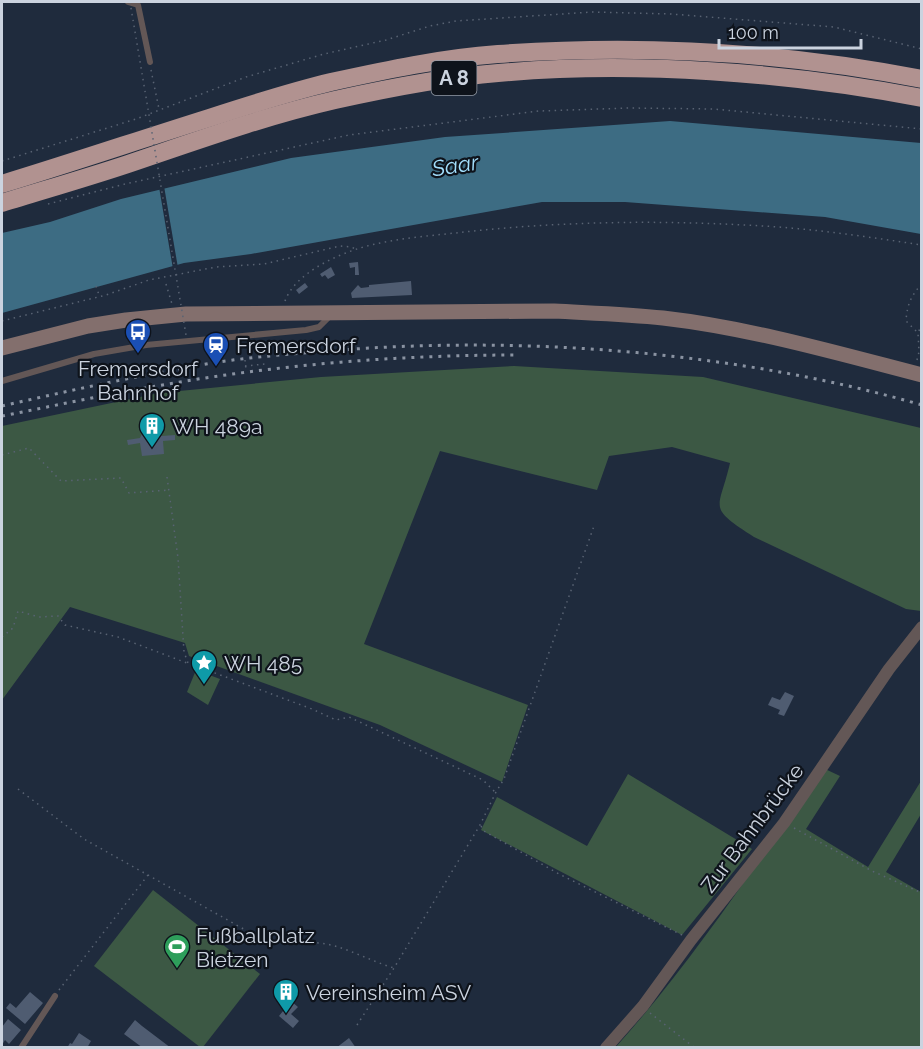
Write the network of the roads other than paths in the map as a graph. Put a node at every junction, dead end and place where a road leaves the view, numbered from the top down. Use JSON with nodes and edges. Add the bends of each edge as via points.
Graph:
{"nodes":[{"id":1,"x":129,"y":2,"type":"edge"},
{"id":2,"x":150,"y":62,"type":"road end"},
{"id":3,"x":921,"y":79,"type":"edge"},
{"id":4,"x":921,"y":98,"type":"edge"},
{"id":5,"x":2,"y":184,"type":"edge"},
{"id":6,"x":2,"y":203,"type":"edge"},
{"id":7,"x":332,"y":313,"type":"junction"},
{"id":8,"x":2,"y":348,"type":"edge"},
{"id":9,"x":921,"y":375,"type":"edge"},
{"id":10,"x":2,"y":381,"type":"edge"},
{"id":11,"x":921,"y":627,"type":"edge"},
{"id":12,"x":55,"y":996,"type":"road end"},
{"id":13,"x":21,"y":1047,"type":"edge"},
{"id":14,"x":606,"y":1047,"type":"edge"}],
"edges":[{"from":1,"to":2,"type":"lane","via":[[138,5]]},
{"from":3,"to":5,"type":"highway","number":"A 8","via":[[733,55],[608,50],[497,54],[328,83]]},
{"from":4,"to":6,"type":"highway","number":"A 8","via":[[732,74],[608,69],[498,73],[333,101]]},
{"from":7,"to":8,"type":"main road","via":[[186,314],[126,320]]},
{"from":7,"to":9,"type":"main road","via":[[554,312],[664,318],[742,331]]},
{"from":7,"to":10,"type":"lane","via":[[314,328],[146,345],[94,354]]},
{"from":11,"to":14,"type":"street","name":"Zur Bahnbrücke","via":[[784,822]]},
{"from":12,"to":13,"type":"lane"}]}
